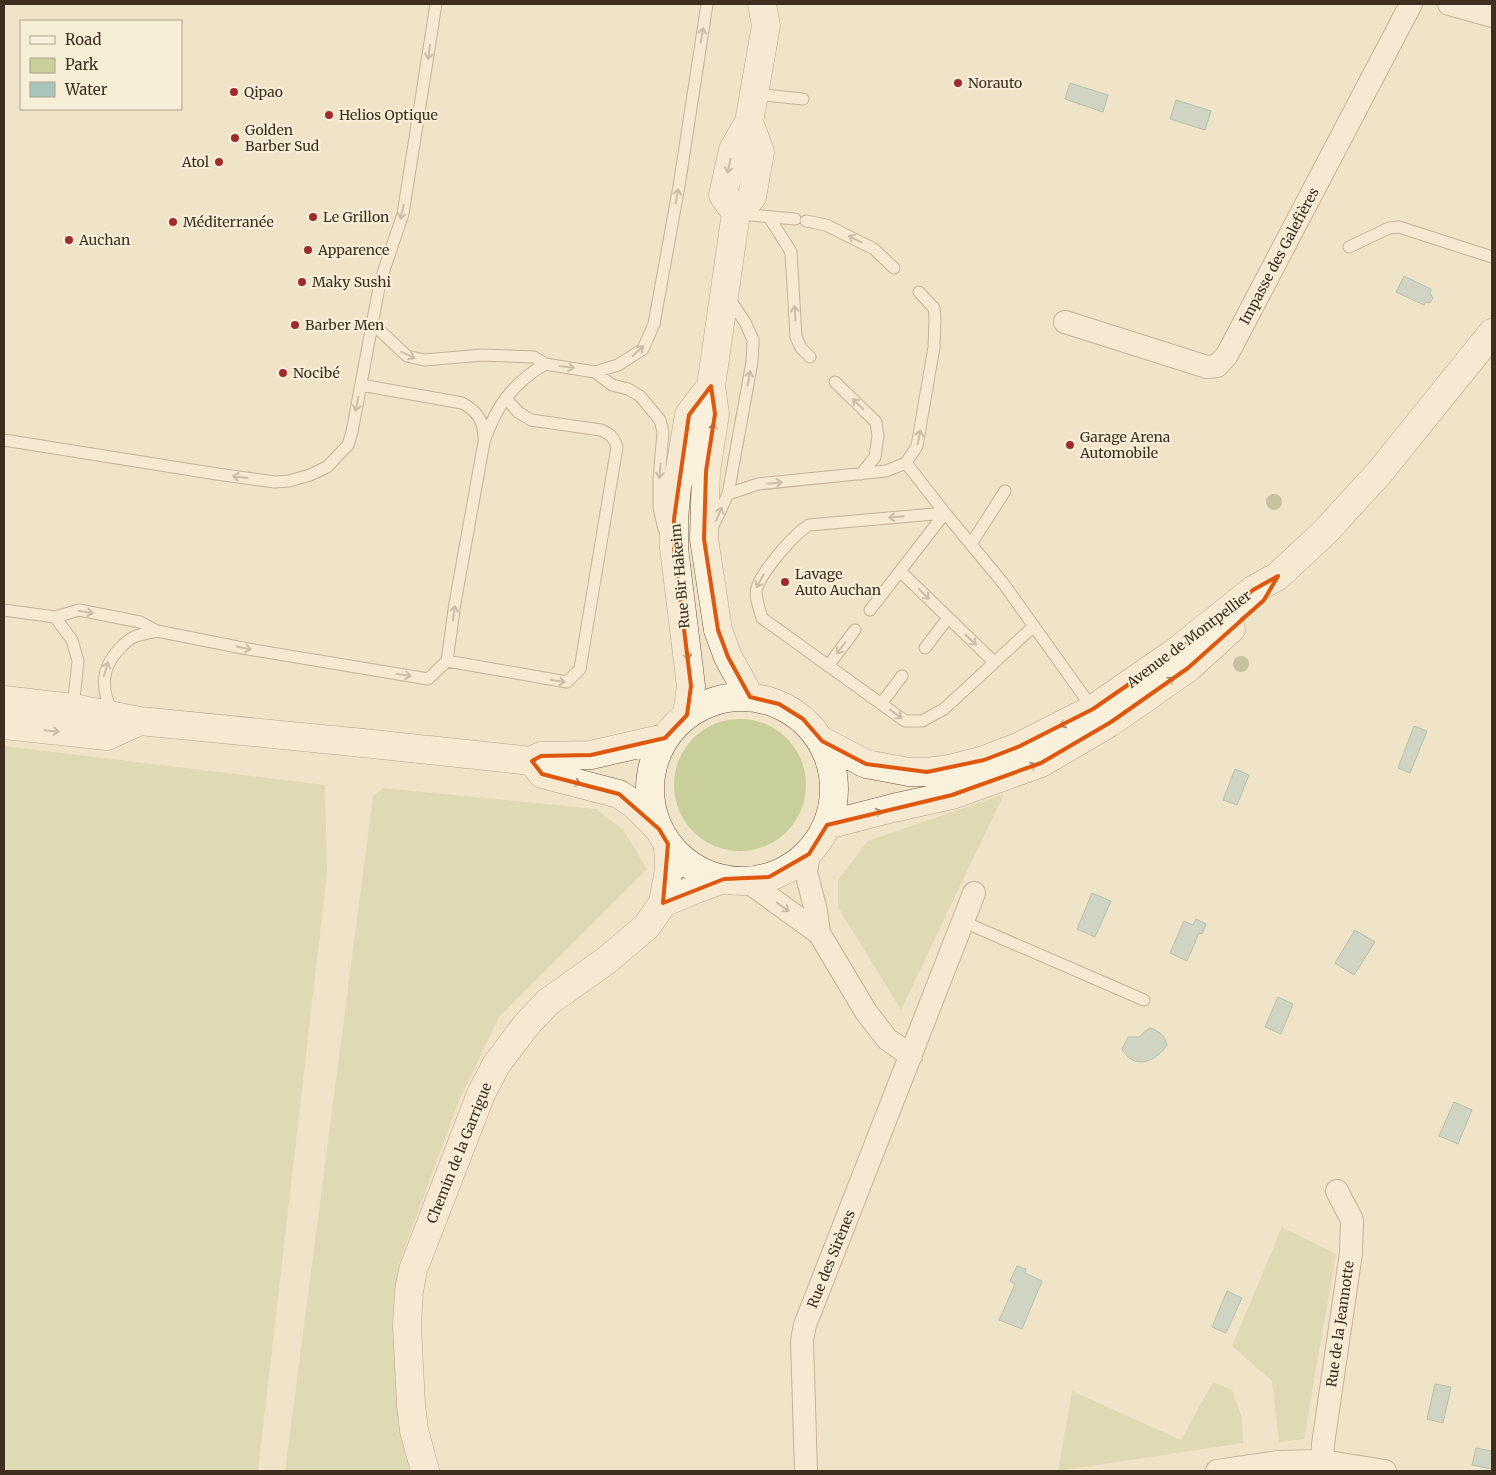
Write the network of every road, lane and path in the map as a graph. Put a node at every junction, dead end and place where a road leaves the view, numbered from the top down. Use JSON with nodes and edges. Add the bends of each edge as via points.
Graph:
{"nodes":[{"id":1,"x":436,"y":4,"type":"edge"},
{"id":2,"x":707,"y":4,"type":"edge"},
{"id":3,"x":1411,"y":4,"type":"edge"},
{"id":4,"x":1449,"y":4,"type":"edge"},
{"id":5,"x":769,"y":11,"type":"edge"},
{"id":6,"x":1492,"y":16,"type":"edge"},
{"id":7,"x":754,"y":94,"type":"junction"},
{"id":8,"x":803,"y":99,"type":"dead end"},
{"id":9,"x":736,"y":213,"type":"junction"},
{"id":10,"x":769,"y":217,"type":"junction"},
{"id":11,"x":1349,"y":247,"type":"dead end"},
{"id":12,"x":1492,"y":256,"type":"edge"},
{"id":13,"x":894,"y":268,"type":"dead end"},
{"id":14,"x":919,"y":292,"type":"dead end"},
{"id":15,"x":724,"y":293,"type":"junction"},
{"id":16,"x":1066,"y":322,"type":"dead end"},
{"id":17,"x":372,"y":323,"type":"junction"},
{"id":18,"x":1492,"y":333,"type":"edge"},
{"id":19,"x":810,"y":358,"type":"dead end"},
{"id":20,"x":545,"y":364,"type":"junction"},
{"id":21,"x":595,"y":372,"type":"junction"},
{"id":22,"x":835,"y":382,"type":"dead end"},
{"id":23,"x":361,"y":385,"type":"junction"},
{"id":24,"x":711,"y":386,"type":"junction"},
{"id":25,"x":506,"y":398,"type":"junction"},
{"id":26,"x":4,"y":440,"type":"edge"},
{"id":27,"x":484,"y":442,"type":"junction"},
{"id":28,"x":906,"y":462,"type":"junction"},
{"id":29,"x":862,"y":474,"type":"junction"},
{"id":30,"x":1006,"y":491,"type":"dead end"},
{"id":31,"x":728,"y":494,"type":"junction"},
{"id":32,"x":945,"y":513,"type":"junction"},
{"id":33,"x":971,"y":544,"type":"junction"},
{"id":34,"x":674,"y":548,"type":"junction"},
{"id":35,"x":709,"y":570,"type":"junction"},
{"id":36,"x":900,"y":571,"type":"junction"},
{"id":37,"x":1278,"y":576,"type":"junction"},
{"id":38,"x":4,"y":610,"type":"edge"},
{"id":39,"x":870,"y":610,"type":"dead end"},
{"id":40,"x":55,"y":617,"type":"junction"},
{"id":41,"x":948,"y":618,"type":"junction"},
{"id":42,"x":1034,"y":626,"type":"junction"},
{"id":43,"x":855,"y":630,"type":"dead end"},
{"id":44,"x":157,"y":631,"type":"junction"},
{"id":45,"x":925,"y":648,"type":"dead end"},
{"id":46,"x":447,"y":661,"type":"junction"},
{"id":47,"x":994,"y":662,"type":"junction"},
{"id":48,"x":828,"y":666,"type":"junction"},
{"id":49,"x":902,"y":676,"type":"dead end"},
{"id":50,"x":750,"y":696,"type":"junction"},
{"id":51,"x":4,"y":700,"type":"edge"},
{"id":52,"x":881,"y":704,"type":"junction"},
{"id":53,"x":73,"y":708,"type":"junction"},
{"id":54,"x":1093,"y":709,"type":"junction"},
{"id":55,"x":687,"y":715,"type":"junction"},
{"id":56,"x":4,"y":725,"type":"edge"},
{"id":57,"x":110,"y":726,"type":"junction"},
{"id":58,"x":665,"y":738,"type":"junction"},
{"id":59,"x":822,"y":741,"type":"junction"},
{"id":60,"x":532,"y":761,"type":"junction"},
{"id":61,"x":827,"y":825,"type":"junction"},
{"id":62,"x":664,"y":836,"type":"junction"},
{"id":63,"x":808,"y":854,"type":"junction"},
{"id":64,"x":735,"y":880,"type":"junction"},
{"id":65,"x":974,"y":893,"type":"dead end"},
{"id":66,"x":663,"y":903,"type":"junction"},
{"id":67,"x":964,"y":922,"type":"junction"},
{"id":68,"x":819,"y":933,"type":"junction"},
{"id":69,"x":1144,"y":1000,"type":"dead end"},
{"id":70,"x":911,"y":1056,"type":"junction"},
{"id":71,"x":1337,"y":1191,"type":"dead end"},
{"id":72,"x":1322,"y":1461,"type":"junction"},
{"id":73,"x":425,"y":1471,"type":"edge"},
{"id":74,"x":806,"y":1471,"type":"edge"},
{"id":75,"x":1217,"y":1471,"type":"edge"},
{"id":76,"x":1385,"y":1471,"type":"edge"}],
"edges":[{"from":1,"to":17,"type":"lane","one_way":true,"via":[[403,214],[380,282]]},
{"from":21,"to":2,"type":"lane","one_way":true,"via":[[618,365],[643,349],[654,324]]},
{"from":3,"to":16,"type":"street","name":"Impasse des Galefières","via":[[1227,355],[1217,366],[1207,368]]},
{"from":4,"to":6,"type":"street"},
{"from":5,"to":7,"type":"main road"},
{"from":7,"to":8,"type":"lane"},
{"from":7,"to":9,"type":"main road","via":[[749,122],[760,152],[752,197]]},
{"from":9,"to":10,"type":"lane"},
{"from":9,"to":15,"type":"main road","name":"Rue Bir Hakeim"},
{"from":13,"to":10,"type":"lane","one_way":true,"via":[[874,249],[826,225]]},
{"from":19,"to":10,"type":"lane","one_way":true,"via":[[796,337],[791,252]]},
{"from":11,"to":12,"type":"lane","via":[[1389,228],[1399,228]]},
{"from":28,"to":14,"type":"lane","one_way":true,"via":[[917,446],[934,347],[934,308]]},
{"from":15,"to":24,"type":"main road","name":"Rue Bir Hakeim"},
{"from":31,"to":15,"type":"lane","one_way":true,"via":[[752,362],[753,340],[745,322]]},
{"from":17,"to":20,"type":"lane","one_way":true,"via":[[407,356],[424,360],[503,355],[534,357]]},
{"from":17,"to":23,"type":"lane"},
{"from":18,"to":37,"type":"main road","name":"Avenue de Montpellier","via":[[1379,473],[1326,531]]},
{"from":20,"to":21,"type":"lane","one_way":true},
{"from":20,"to":25,"type":"lane","via":[[530,373]]},
{"from":21,"to":34,"type":"lane","one_way":true,"via":[[612,385],[640,396],[660,420],[663,432],[659,508],[662,526]]},
{"from":29,"to":22,"type":"lane","one_way":true,"via":[[875,457],[876,422]]},
{"from":23,"to":26,"type":"lane","one_way":true,"via":[[348,445],[327,467],[289,481],[275,482]]},
{"from":23,"to":27,"type":"lane","via":[[462,403],[473,408],[484,429]]},
{"from":24,"to":34,"type":"main road","name":"Rue Bir Hakeim","via":[[689,415],[677,486]]},
{"from":35,"to":24,"type":"main road","name":"Rue Bir Hakeim","one_way":true,"via":[[704,539],[706,471],[716,414]]},
{"from":25,"to":27,"type":"lane","via":[[490,423]]},
{"from":46,"to":25,"type":"lane","one_way":true,"via":[[567,682],[580,669],[617,446],[610,434],[601,430],[531,420],[518,412]]},
{"from":46,"to":27,"type":"lane","one_way":true},
{"from":28,"to":29,"type":"lane","via":[[886,471]]},
{"from":28,"to":32,"type":"lane"},
{"from":31,"to":29,"type":"lane","one_way":true,"via":[[758,484]]},
{"from":30,"to":33,"type":"lane"},
{"from":35,"to":31,"type":"lane","one_way":true,"via":[[713,526]]},
{"from":32,"to":33,"type":"lane"},
{"from":32,"to":36,"type":"lane"},
{"from":32,"to":48,"type":"lane","one_way":true,"via":[[809,525],[800,530],[762,576],[756,590],[762,618]]},
{"from":33,"to":42,"type":"lane"},
{"from":34,"to":55,"type":"main road","name":"Rue Bir Hakeim","one_way":true,"via":[[691,686]]},
{"from":35,"to":50,"type":"main road","name":"Rue Bir Hakeim","via":[[718,630],[728,657]]},
{"from":36,"to":39,"type":"lane"},
{"from":36,"to":41,"type":"lane","one_way":true},
{"from":37,"to":54,"type":"main road","name":"Avenue de Montpellier","via":[[1253,590],[1174,653]]},
{"from":61,"to":37,"type":"main road","name":"Avenue de Montpellier","one_way":true,"via":[[952,796],[1041,763],[1110,722],[1188,668],[1264,600]]},
{"from":38,"to":40,"type":"lane"},
{"from":40,"to":44,"type":"lane","one_way":true,"via":[[79,610],[140,622]]},
{"from":40,"to":53,"type":"lane","via":[[72,640],[78,661]]},
{"from":41,"to":45,"type":"lane"},
{"from":41,"to":47,"type":"lane","one_way":true},
{"from":42,"to":47,"type":"lane"},
{"from":42,"to":54,"type":"lane"},
{"from":43,"to":48,"type":"lane","one_way":true},
{"from":44,"to":46,"type":"lane","one_way":true,"via":[[428,678]]},
{"from":57,"to":44,"type":"lane","one_way":true,"via":[[104,690],[109,660],[134,637]]},
{"from":52,"to":47,"type":"lane","one_way":true,"via":[[905,721],[922,720],[944,709]]},
{"from":48,"to":52,"type":"lane"},
{"from":49,"to":52,"type":"lane"},
{"from":50,"to":55,"type":"main road","via":[[728,697]]},
{"from":50,"to":59,"type":"main road","via":[[779,704],[803,719]]},
{"from":51,"to":53,"type":"main road"},
{"from":53,"to":57,"type":"main road"},
{"from":54,"to":59,"type":"main road","name":"Avenue de Montpellier","one_way":true,"via":[[1020,746],[984,760],[928,772],[892,770],[866,764]]},
{"from":55,"to":58,"type":"main road"},
{"from":56,"to":57,"type":"main road","one_way":true},
{"from":57,"to":60,"type":"main road","via":[[140,721]]},
{"from":58,"to":60,"type":"main road","via":[[591,755],[541,756]]},
{"from":58,"to":62,"type":"main road","via":[[655,760],[650,783],[652,807]]},
{"from":59,"to":61,"type":"main road","via":[[833,768],[835,797]]},
{"from":60,"to":62,"type":"main road","one_way":true,"via":[[542,774],[619,794],[634,804]]},
{"from":61,"to":63,"type":"main road"},
{"from":62,"to":64,"type":"main road","via":[[683,860],[702,872]]},
{"from":62,"to":66,"type":"main road","name":"Chemin de la Garrigue","via":[[669,869]]},
{"from":63,"to":64,"type":"main road","via":[[790,868],[769,877]]},
{"from":63,"to":68,"type":"street","via":[[806,872]]},
{"from":64,"to":66,"type":"main road","via":[[696,889]]},
{"from":64,"to":68,"type":"street","one_way":true},
{"from":65,"to":67,"type":"street","name":"Rue des Sirènes"},
{"from":66,"to":73,"type":"main road","name":"Chemin de la Garrigue","via":[[647,926],[630,942],[548,1002],[532,1018],[496,1065],[481,1094],[413,1270],[409,1291],[407,1326],[411,1405]]},
{"from":67,"to":69,"type":"lane"},
{"from":67,"to":70,"type":"street","name":"Rue des Sirènes"},
{"from":68,"to":70,"type":"street","via":[[866,1012],[887,1039]]},
{"from":70,"to":74,"type":"street","name":"Rue des Sirènes","via":[[805,1325],[802,1340]]},
{"from":71,"to":72,"type":"street","name":"Rue de la Jeannotte","via":[[1352,1220],[1351,1253]]},
{"from":72,"to":75,"type":"street","via":[[1278,1462]]},
{"from":72,"to":76,"type":"street"}]}
